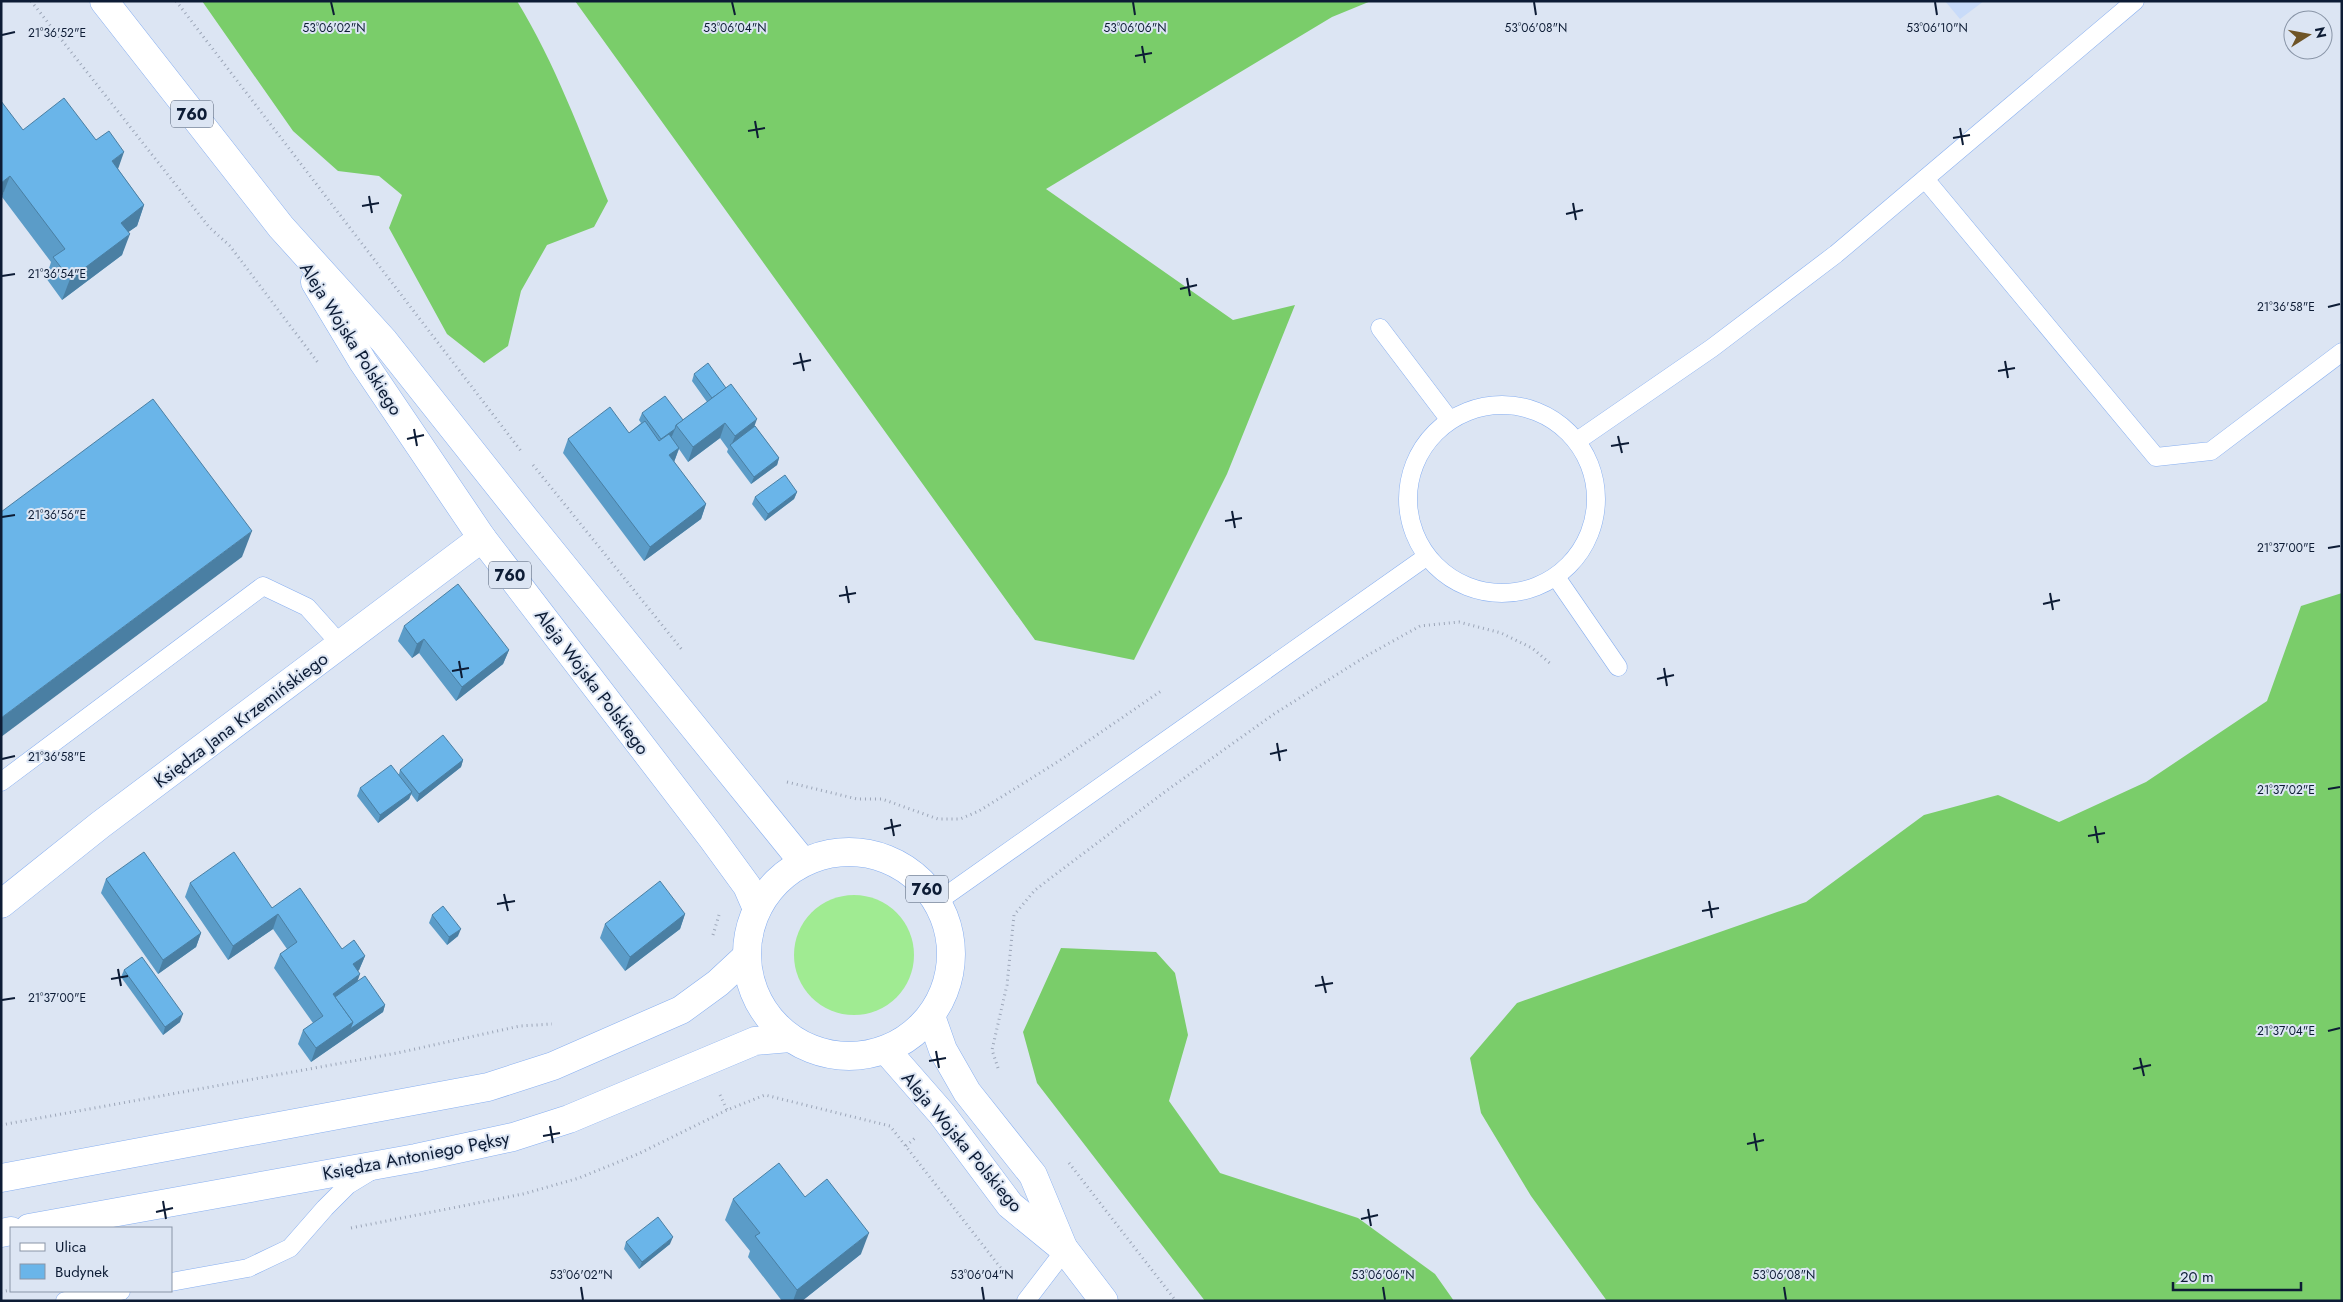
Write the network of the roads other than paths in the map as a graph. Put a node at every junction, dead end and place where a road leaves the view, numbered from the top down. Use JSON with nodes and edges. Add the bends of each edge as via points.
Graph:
{"nodes":[{"id":1,"x":104,"y":1,"type":"edge"},
{"id":2,"x":2135,"y":1,"type":"edge"},
{"id":3,"x":1926,"y":179,"type":"junction"},
{"id":4,"x":281,"y":227,"type":"junction"},
{"id":5,"x":1380,"y":328,"type":"dead end"},
{"id":6,"x":2342,"y":352,"type":"edge"},
{"id":7,"x":1449,"y":419,"type":"junction"},
{"id":8,"x":1576,"y":441,"type":"junction"},
{"id":9,"x":482,"y":538,"type":"junction"},
{"id":10,"x":1426,"y":557,"type":"junction"},
{"id":11,"x":1556,"y":577,"type":"junction"},
{"id":12,"x":342,"y":645,"type":"junction"},
{"id":13,"x":1618,"y":667,"type":"dead end"},
{"id":14,"x":1,"y":782,"type":"edge"},
{"id":15,"x":803,"y":862,"type":"junction"},
{"id":16,"x":937,"y":902,"type":"junction"},
{"id":17,"x":1,"y":904,"type":"edge"},
{"id":18,"x":757,"y":909,"type":"junction"},
{"id":19,"x":746,"y":957,"type":"junction"},
{"id":20,"x":930,"y":1016,"type":"junction"},
{"id":21,"x":790,"y":1038,"type":"junction"},
{"id":22,"x":886,"y":1050,"type":"junction"},
{"id":23,"x":382,"y":1164,"type":"junction"},
{"id":24,"x":1,"y":1178,"type":"edge"},
{"id":25,"x":35,"y":1227,"type":"edge"},
{"id":26,"x":1065,"y":1250,"type":"junction"},
{"id":27,"x":172,"y":1282,"type":"edge"},
{"id":28,"x":115,"y":1292,"type":"edge"},
{"id":29,"x":65,"y":1301,"type":"edge"},
{"id":30,"x":1026,"y":1301,"type":"edge"},
{"id":31,"x":1104,"y":1301,"type":"edge"}],
"edges":[{"from":1,"to":4,"type":"main road","name":"Aleja Wojska Polskiego","number":"760"},
{"from":2,"to":3,"type":"lane"},
{"from":3,"to":6,"type":"lane","via":[[2156,457],[2212,451]]},
{"from":3,"to":8,"type":"lane","via":[[1836,254],[1728,336]]},
{"from":4,"to":9,"type":"main road","name":"Aleja Wojska Polskiego","number":"760","via":[[363,362]]},
{"from":4,"to":15,"type":"main road","name":"Aleja Wojska Polskiego","number":"760","via":[[384,340]]},
{"from":5,"to":7,"type":"lane"},
{"from":7,"to":8,"type":"lane","via":[[1475,407],[1503,404],[1530,408],[1556,421]]},
{"from":7,"to":10,"type":"lane","via":[[1430,436],[1416,458],[1408,482],[1407,507],[1412,532]]},
{"from":8,"to":11,"type":"lane","via":[[1590,463],[1596,488],[1596,513],[1588,538],[1575,560]]},
{"from":9,"to":12,"type":"main road","name":"Księdza Jana Krzemińskiego"},
{"from":9,"to":18,"type":"main road","name":"Aleja Wojska Polskiego","number":"760","via":[[718,846],[747,886]]},
{"from":10,"to":11,"type":"lane","via":[[1445,575],[1471,589],[1500,594],[1530,590]]},
{"from":10,"to":16,"type":"lane"},
{"from":11,"to":13,"type":"lane"},
{"from":12,"to":14,"type":"lane","via":[[308,607],[263,586]]},
{"from":12,"to":17,"type":"main road","name":"Księdza Jana Krzemińskiego","via":[[100,824]]},
{"from":15,"to":16,"type":"main road","number":"760","via":[[827,854],[852,851],[877,855],[900,865],[920,880]]},
{"from":15,"to":18,"type":"main road","number":"760","via":[[782,876]]},
{"from":16,"to":20,"type":"main road","number":"760","via":[[948,928],[951,959],[945,990]]},
{"from":18,"to":19,"type":"main road","number":"760","via":[[750,927]]},
{"from":19,"to":21,"type":"main road","number":"760","via":[[758,1002],[771,1022]]},
{"from":19,"to":24,"type":"main road","via":[[681,1010],[553,1066],[488,1087]]},
{"from":20,"to":22,"type":"main road","number":"760","via":[[908,1038]]},
{"from":20,"to":26,"type":"main road","name":"Aleja Wojska Polskiego","via":[[943,1050],[967,1092],[1033,1175]]},
{"from":21,"to":22,"type":"main road","number":"760","via":[[812,1050],[836,1056],[862,1056]]},
{"from":21,"to":23,"type":"main road","name":"Księdza Antoniego Pęksy","via":[[755,1041],[616,1100],[513,1137]]},
{"from":22,"to":26,"type":"main road","name":"Aleja Wojska Polskiego","via":[[942,1114],[1010,1205]]},
{"from":23,"to":25,"type":"main road","name":"Księdza Antoniego Pęksy"},
{"from":23,"to":27,"type":"lane","via":[[348,1185],[290,1248],[248,1268]]},
{"from":26,"to":30,"type":"lane"},
{"from":26,"to":31,"type":"main road","name":"Aleja Wojska Polskiego"},
{"from":28,"to":29,"type":"lane"}]}
